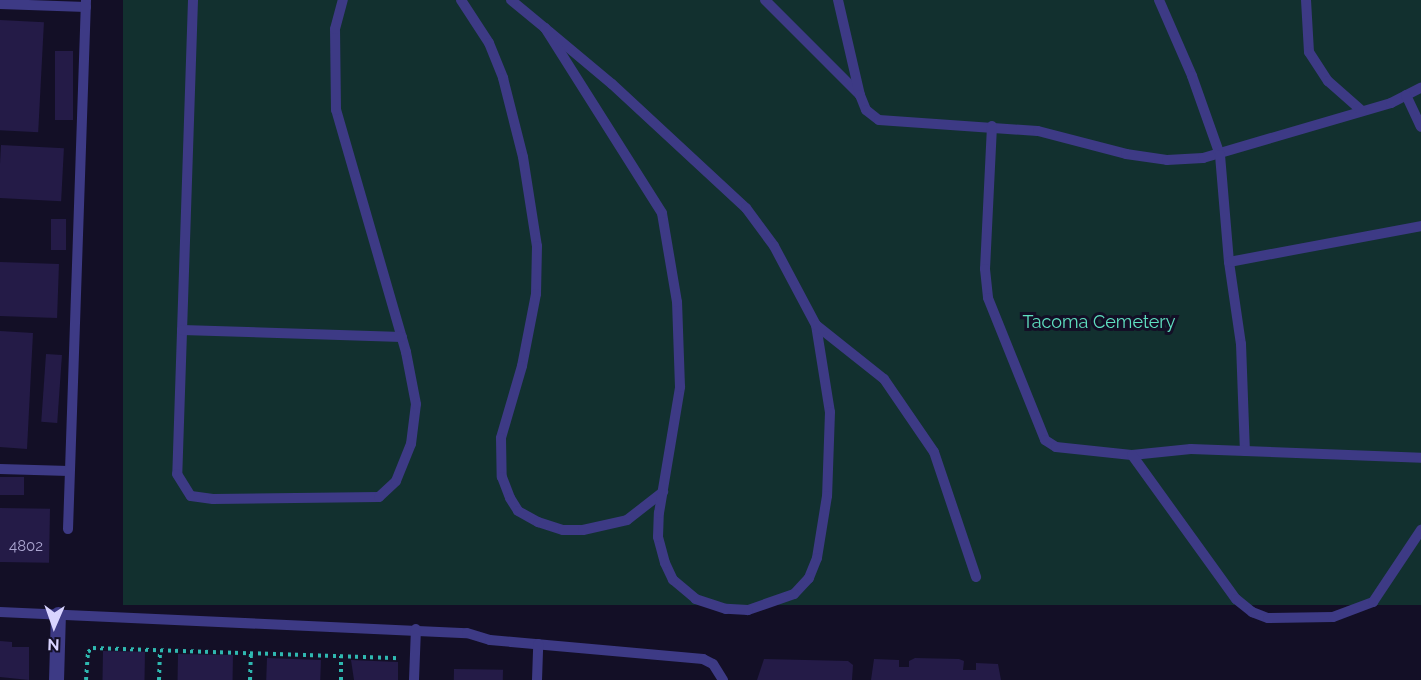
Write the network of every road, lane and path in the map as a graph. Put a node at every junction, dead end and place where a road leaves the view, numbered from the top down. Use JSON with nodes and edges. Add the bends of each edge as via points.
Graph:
{"nodes":[{"id":1,"x":194,"y":0,"type":"edge"},
{"id":2,"x":343,"y":0,"type":"edge"},
{"id":3,"x":461,"y":0,"type":"edge"},
{"id":4,"x":512,"y":0,"type":"edge"},
{"id":5,"x":765,"y":0,"type":"edge"},
{"id":6,"x":838,"y":0,"type":"edge"},
{"id":7,"x":1159,"y":0,"type":"edge"},
{"id":8,"x":1306,"y":0,"type":"edge"},
{"id":9,"x":0,"y":4,"type":"edge"},
{"id":10,"x":86,"y":4,"type":"edge"},
{"id":11,"x":545,"y":28,"type":"junction"},
{"id":12,"x":1421,"y":88,"type":"edge"},
{"id":13,"x":860,"y":95,"type":"junction"},
{"id":14,"x":1406,"y":95,"type":"junction"},
{"id":15,"x":1362,"y":111,"type":"junction"},
{"id":16,"x":992,"y":126,"type":"junction"},
{"id":17,"x":1421,"y":127,"type":"edge"},
{"id":18,"x":1220,"y":155,"type":"junction"},
{"id":19,"x":1421,"y":226,"type":"edge"},
{"id":20,"x":1229,"y":262,"type":"junction"},
{"id":21,"x":816,"y":325,"type":"junction"},
{"id":22,"x":182,"y":330,"type":"junction"},
{"id":23,"x":402,"y":337,"type":"junction"},
{"id":24,"x":1245,"y":451,"type":"junction"},
{"id":25,"x":1132,"y":455,"type":"junction"},
{"id":26,"x":1421,"y":458,"type":"edge"},
{"id":27,"x":0,"y":469,"type":"edge"},
{"id":28,"x":69,"y":471,"type":"junction"},
{"id":29,"x":663,"y":492,"type":"junction"},
{"id":30,"x":68,"y":528,"type":"dead end"},
{"id":31,"x":1421,"y":530,"type":"edge"},
{"id":32,"x":976,"y":577,"type":"dead end"},
{"id":33,"x":0,"y":612,"type":"edge"},
{"id":34,"x":58,"y":614,"type":"junction"},
{"id":35,"x":416,"y":628,"type":"junction"},
{"id":36,"x":538,"y":644,"type":"junction"},
{"id":37,"x":160,"y":650,"type":"junction"},
{"id":38,"x":251,"y":653,"type":"junction"},
{"id":39,"x":341,"y":656,"type":"junction"},
{"id":40,"x":404,"y":658,"type":"dead end"},
{"id":41,"x":56,"y":680,"type":"edge"},
{"id":42,"x":87,"y":680,"type":"edge"},
{"id":43,"x":159,"y":680,"type":"edge"},
{"id":44,"x":250,"y":680,"type":"edge"},
{"id":45,"x":341,"y":680,"type":"edge"},
{"id":46,"x":414,"y":680,"type":"edge"},
{"id":47,"x":537,"y":680,"type":"edge"},
{"id":48,"x":723,"y":680,"type":"edge"}],
"edges":[{"from":1,"to":22,"type":"lane"},
{"from":2,"to":23,"type":"lane","via":[[335,29],[336,110]]},
{"from":3,"to":29,"type":"lane","via":[[489,43],[503,78],[523,157],[537,246],[536,294],[522,366],[501,438],[502,477],[510,498],[519,511],[538,522],[563,530],[583,530],[627,520]]},
{"from":4,"to":11,"type":"lane"},
{"from":5,"to":13,"type":"lane"},
{"from":6,"to":13,"type":"lane"},
{"from":7,"to":18,"type":"lane"},
{"from":8,"to":15,"type":"lane","via":[[1309,52],[1328,81]]},
{"from":9,"to":10,"type":"lane"},
{"from":10,"to":28,"type":"lane"},
{"from":11,"to":21,"type":"lane","via":[[746,208],[774,246]]},
{"from":11,"to":29,"type":"lane","via":[[662,213],[677,302],[680,387]]},
{"from":12,"to":14,"type":"lane"},
{"from":13,"to":16,"type":"lane","via":[[866,110],[879,120]]},
{"from":14,"to":15,"type":"lane"},
{"from":14,"to":17,"type":"lane"},
{"from":15,"to":18,"type":"lane"},
{"from":16,"to":18,"type":"lane","via":[[1038,131],[1167,160]]},
{"from":16,"to":25,"type":"lane","via":[[985,269],[988,298],[1045,440],[1056,447]]},
{"from":18,"to":20,"type":"lane"},
{"from":19,"to":20,"type":"lane"},
{"from":20,"to":24,"type":"lane","via":[[1241,344]]},
{"from":21,"to":29,"type":"lane","via":[[831,412],[827,496],[817,558],[809,578],[794,594],[748,610],[726,609],[696,599],[672,580],[665,563],[658,537]]},
{"from":21,"to":32,"type":"lane","via":[[884,379],[934,452]]},
{"from":22,"to":23,"type":"lane"},
{"from":22,"to":23,"type":"lane","via":[[177,474],[190,496],[213,499],[379,497],[396,481],[411,444],[416,404]]},
{"from":24,"to":25,"type":"lane","via":[[1191,449]]},
{"from":24,"to":26,"type":"lane"},
{"from":25,"to":31,"type":"lane","via":[[1236,599],[1252,612],[1268,618],[1333,617],[1373,602]]},
{"from":27,"to":28,"type":"lane"},
{"from":28,"to":30,"type":"lane"},
{"from":33,"to":34,"type":"lane"},
{"from":34,"to":35,"type":"lane"},
{"from":34,"to":41,"type":"street"},
{"from":35,"to":36,"type":"lane"},
{"from":35,"to":46,"type":"lane"},
{"from":36,"to":47,"type":"lane"},
{"from":36,"to":48,"type":"lane","via":[[703,659],[713,664]]},
{"from":37,"to":38,"type":"path"},
{"from":37,"to":42,"type":"path","via":[[93,648],[88,652]]},
{"from":37,"to":43,"type":"path"},
{"from":38,"to":39,"type":"path"},
{"from":38,"to":44,"type":"path"},
{"from":39,"to":40,"type":"path"},
{"from":39,"to":45,"type":"path"}]}
